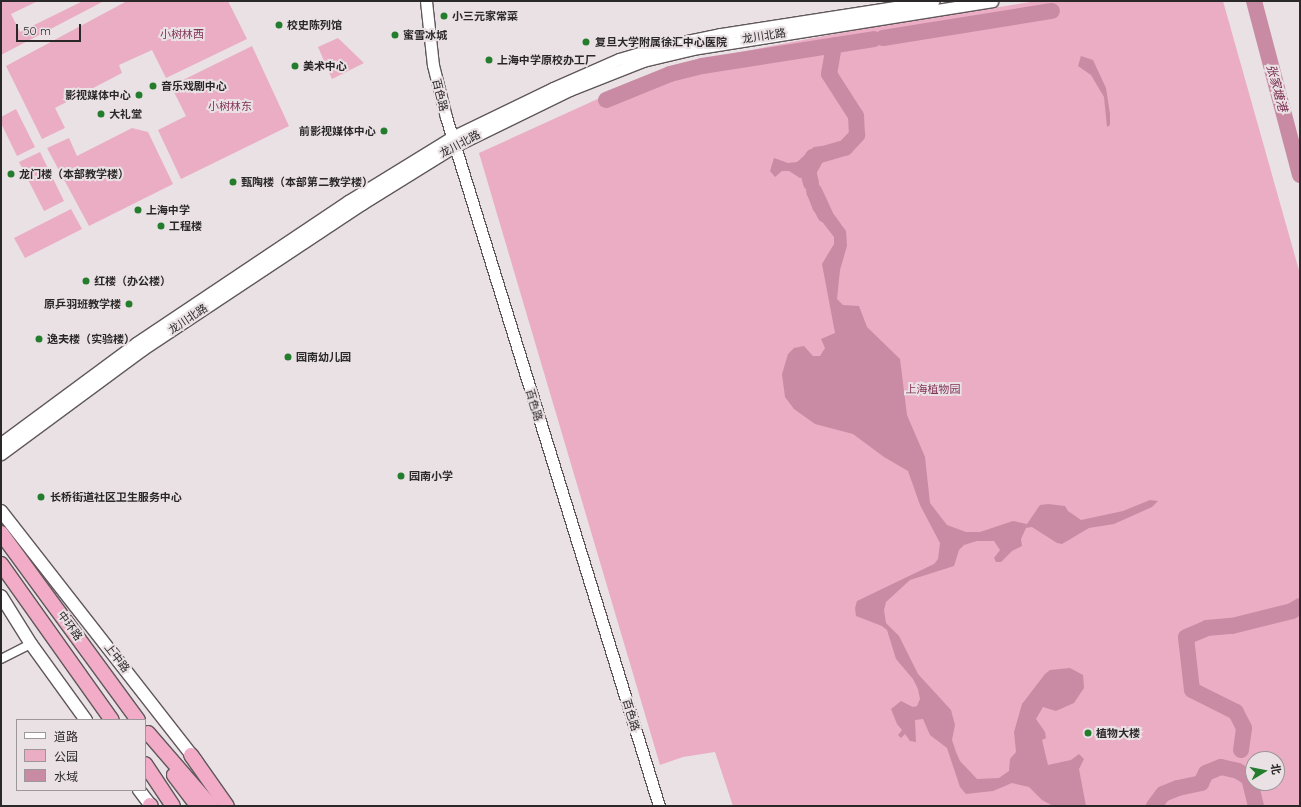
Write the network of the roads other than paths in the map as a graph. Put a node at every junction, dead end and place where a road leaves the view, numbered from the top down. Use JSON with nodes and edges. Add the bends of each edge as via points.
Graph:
{"nodes":[{"id":1,"x":426,"y":1,"type":"edge"},
{"id":2,"x":933,"y":1,"type":"edge"},
{"id":3,"x":992,"y":1,"type":"edge"},
{"id":4,"x":453,"y":142,"type":"junction"},
{"id":5,"x":1,"y":443,"type":"edge"},
{"id":6,"x":1,"y":454,"type":"edge"},
{"id":7,"x":1,"y":511,"type":"edge"},
{"id":8,"x":1,"y":533,"type":"edge"},
{"id":9,"x":1,"y":564,"type":"edge"},
{"id":10,"x":1,"y":596,"type":"edge"},
{"id":11,"x":31,"y":644,"type":"junction"},
{"id":12,"x":1,"y":659,"type":"edge"},
{"id":13,"x":85,"y":719,"type":"edge"},
{"id":14,"x":111,"y":719,"type":"edge"},
{"id":15,"x":137,"y":719,"type":"edge"},
{"id":16,"x":146,"y":731,"type":"edge"},
{"id":17,"x":191,"y":755,"type":"junction"},
{"id":18,"x":148,"y":768,"type":"edge"},
{"id":19,"x":140,"y":791,"type":"edge"},
{"id":20,"x":151,"y":806,"type":"edge"},
{"id":21,"x":173,"y":806,"type":"edge"},
{"id":22,"x":182,"y":806,"type":"edge"},
{"id":23,"x":197,"y":806,"type":"edge"},
{"id":24,"x":211,"y":806,"type":"edge"},
{"id":25,"x":227,"y":806,"type":"edge"},
{"id":26,"x":232,"y":806,"type":"edge"},
{"id":27,"x":659,"y":806,"type":"edge"}],
"edges":[{"from":1,"to":4,"type":"street","name":"百色路","via":[[433,65]]},
{"from":2,"to":4,"type":"street","name":"龙川北路","via":[[720,34],[663,46],[586,73]]},
{"from":3,"to":4,"type":"street","name":"龙川北路","via":[[666,54],[622,68]]},
{"from":4,"to":5,"type":"street","name":"龙川北路","via":[[204,296],[113,359]]},
{"from":4,"to":6,"type":"street","name":"龙川北路","via":[[119,366]]},
{"from":4,"to":27,"type":"street","name":"百色路"},
{"from":7,"to":17,"type":"main road","name":"上中路"},
{"from":8,"to":15,"type":"highway","name":"中环路"},
{"from":9,"to":14,"type":"highway","name":"中环路"},
{"from":10,"to":11,"type":"main road"},
{"from":11,"to":12,"type":"street"},
{"from":11,"to":13,"type":"main road"},
{"from":16,"to":23,"type":"highway","via":[[180,785]]},
{"from":16,"to":24,"type":"highway"},
{"from":17,"to":25,"type":"highway"},
{"from":17,"to":26,"type":"main road","name":"上中路"},
{"from":18,"to":21,"type":"highway"},
{"from":18,"to":22,"type":"highway"},
{"from":19,"to":20,"type":"main road"}]}
